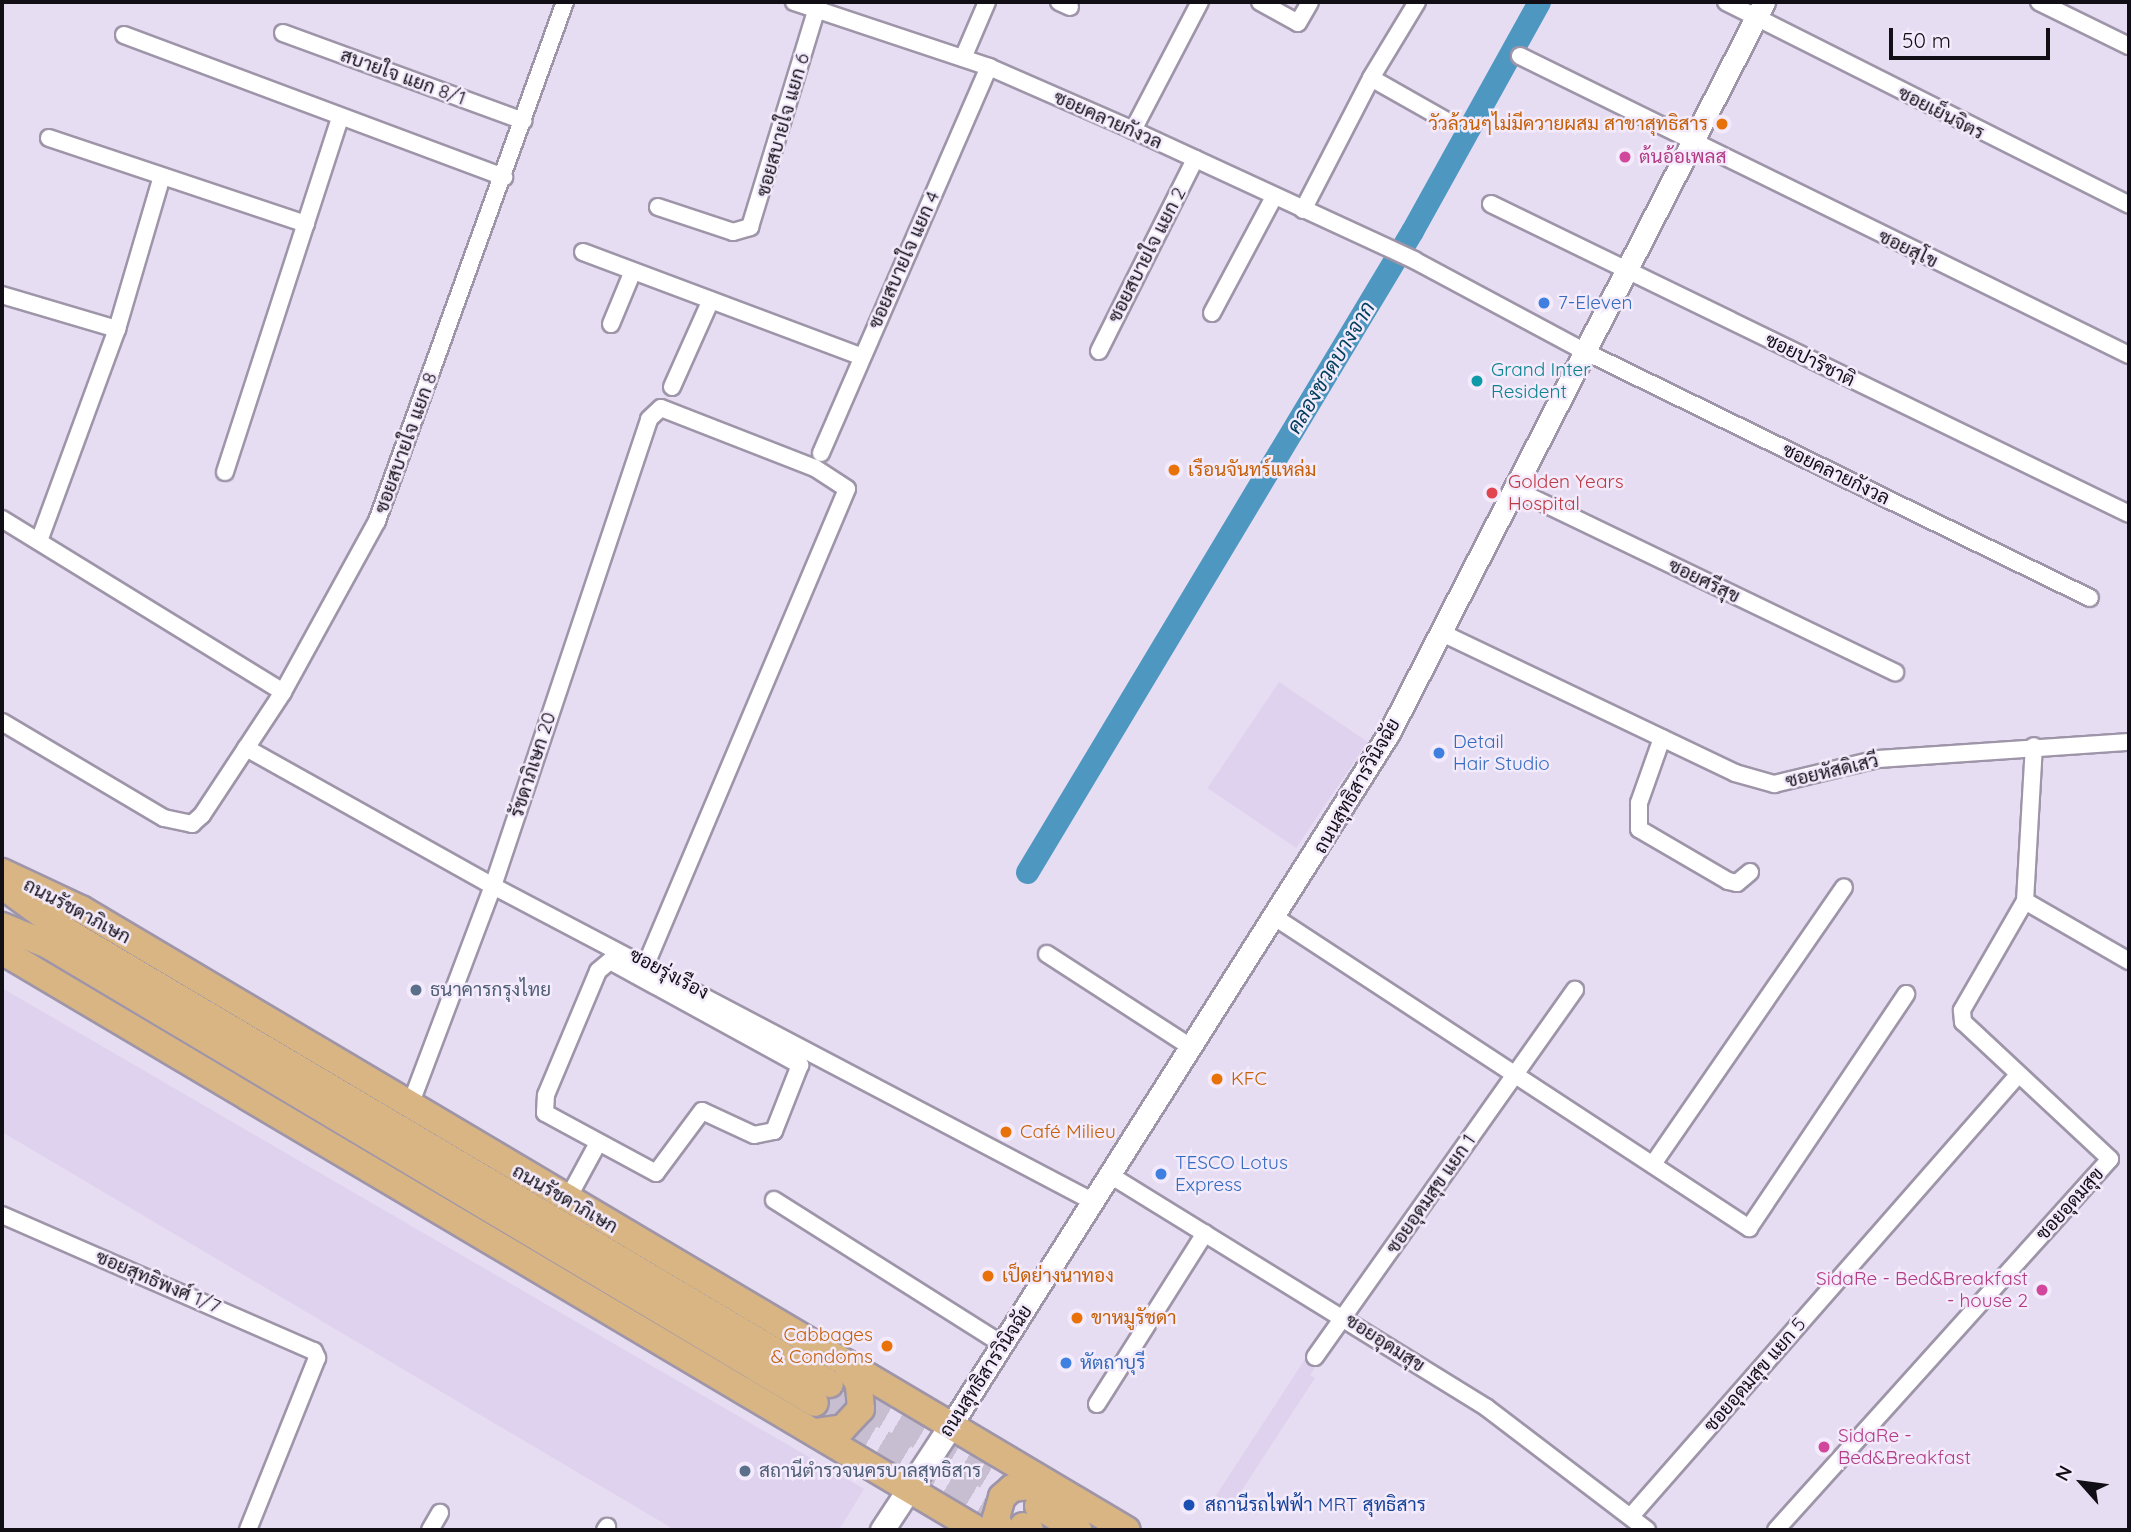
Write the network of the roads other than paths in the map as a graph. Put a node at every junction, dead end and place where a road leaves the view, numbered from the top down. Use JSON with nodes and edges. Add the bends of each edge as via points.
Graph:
{"nodes":[{"id":1,"x":565,"y":2,"type":"edge"},
{"id":2,"x":794,"y":2,"type":"edge"},
{"id":3,"x":987,"y":2,"type":"edge"},
{"id":4,"x":1200,"y":2,"type":"edge"},
{"id":5,"x":1260,"y":2,"type":"edge"},
{"id":6,"x":1310,"y":2,"type":"edge"},
{"id":7,"x":1417,"y":2,"type":"edge"},
{"id":8,"x":1726,"y":2,"type":"edge"},
{"id":9,"x":2039,"y":2,"type":"edge"},
{"id":10,"x":818,"y":5,"type":"edge"},
{"id":11,"x":1760,"y":9,"type":"edge"},
{"id":12,"x":283,"y":33,"type":"dead end"},
{"id":13,"x":124,"y":35,"type":"dead end"},
{"id":14,"x":2129,"y":47,"type":"edge"},
{"id":15,"x":1520,"y":56,"type":"dead end"},
{"id":16,"x":963,"y":58,"type":"junction"},
{"id":17,"x":989,"y":67,"type":"junction"},
{"id":18,"x":1371,"y":78,"type":"junction"},
{"id":19,"x":340,"y":119,"type":"junction"},
{"id":20,"x":523,"y":121,"type":"junction"},
{"id":21,"x":1447,"y":121,"type":"dead end"},
{"id":22,"x":1133,"y":130,"type":"junction"},
{"id":23,"x":49,"y":138,"type":"dead end"},
{"id":24,"x":1686,"y":143,"type":"junction"},
{"id":25,"x":1195,"y":159,"type":"junction"},
{"id":26,"x":162,"y":176,"type":"junction"},
{"id":27,"x":504,"y":177,"type":"junction"},
{"id":28,"x":1275,"y":197,"type":"junction"},
{"id":29,"x":1491,"y":204,"type":"dead end"},
{"id":30,"x":2129,"y":205,"type":"edge"},
{"id":31,"x":658,"y":207,"type":"dead end"},
{"id":32,"x":1303,"y":210,"type":"junction"},
{"id":33,"x":306,"y":224,"type":"junction"},
{"id":34,"x":583,"y":252,"type":"dead end"},
{"id":35,"x":1623,"y":269,"type":"junction"},
{"id":36,"x":633,"y":271,"type":"junction"},
{"id":37,"x":2,"y":295,"type":"edge"},
{"id":38,"x":711,"y":300,"type":"junction"},
{"id":39,"x":1212,"y":313,"type":"dead end"},
{"id":40,"x":611,"y":324,"type":"dead end"},
{"id":41,"x":117,"y":329,"type":"junction"},
{"id":42,"x":1582,"y":350,"type":"junction"},
{"id":43,"x":1099,"y":351,"type":"dead end"},
{"id":44,"x":2129,"y":355,"type":"edge"},
{"id":45,"x":862,"y":357,"type":"junction"},
{"id":46,"x":672,"y":387,"type":"dead end"},
{"id":47,"x":821,"y":453,"type":"dead end"},
{"id":48,"x":225,"y":472,"type":"dead end"},
{"id":49,"x":1514,"y":489,"type":"junction"},
{"id":50,"x":2129,"y":514,"type":"edge"},
{"id":51,"x":2,"y":519,"type":"edge"},
{"id":52,"x":39,"y":541,"type":"junction"},
{"id":53,"x":2090,"y":598,"type":"dead end"},
{"id":54,"x":1442,"y":634,"type":"junction"},
{"id":55,"x":1895,"y":672,"type":"dead end"},
{"id":56,"x":283,"y":691,"type":"junction"},
{"id":57,"x":2,"y":722,"type":"edge"},
{"id":58,"x":1662,"y":738,"type":"junction"},
{"id":59,"x":2129,"y":742,"type":"edge"},
{"id":60,"x":2034,"y":746,"type":"junction"},
{"id":61,"x":246,"y":748,"type":"junction"},
{"id":62,"x":2,"y":872,"type":"edge"},
{"id":63,"x":1750,"y":872,"type":"dead end"},
{"id":64,"x":2,"y":885,"type":"edge"},
{"id":65,"x":493,"y":887,"type":"junction"},
{"id":66,"x":1844,"y":887,"type":"dead end"},
{"id":67,"x":2025,"y":901,"type":"junction"},
{"id":68,"x":1276,"y":918,"type":"junction"},
{"id":69,"x":2,"y":926,"type":"edge"},
{"id":70,"x":2,"y":951,"type":"edge"},
{"id":71,"x":1047,"y":954,"type":"dead end"},
{"id":72,"x":2129,"y":961,"type":"edge"},
{"id":73,"x":647,"y":962,"type":"junction"},
{"id":74,"x":1575,"y":990,"type":"dead end"},
{"id":75,"x":1906,"y":994,"type":"dead end"},
{"id":76,"x":1191,"y":1047,"type":"junction"},
{"id":77,"x":1517,"y":1072,"type":"junction"},
{"id":78,"x":2017,"y":1076,"type":"junction"},
{"id":79,"x":409,"y":1108,"type":"junction"},
{"id":80,"x":598,"y":1143,"type":"junction"},
{"id":81,"x":1653,"y":1164,"type":"junction"},
{"id":82,"x":1110,"y":1175,"type":"junction"},
{"id":83,"x":568,"y":1200,"type":"junction"},
{"id":84,"x":774,"y":1200,"type":"dead end"},
{"id":85,"x":1092,"y":1201,"type":"junction"},
{"id":86,"x":2,"y":1215,"type":"edge"},
{"id":87,"x":1205,"y":1233,"type":"junction"},
{"id":88,"x":1346,"y":1316,"type":"junction"},
{"id":89,"x":1002,"y":1344,"type":"junction"},
{"id":90,"x":1315,"y":1357,"type":"dead end"},
{"id":91,"x":830,"y":1383,"type":"junction"},
{"id":92,"x":1097,"y":1404,"type":"dead end"},
{"id":93,"x":951,"y":1425,"type":"junction"},
{"id":94,"x":815,"y":1432,"type":"junction"},
{"id":95,"x":908,"y":1491,"type":"junction"},
{"id":96,"x":440,"y":1513,"type":"dead end"},
{"id":97,"x":1028,"y":1515,"type":"edge"},
{"id":98,"x":1632,"y":1515,"type":"junction"},
{"id":99,"x":248,"y":1530,"type":"edge"},
{"id":100,"x":430,"y":1530,"type":"edge"},
{"id":101,"x":882,"y":1530,"type":"edge"},
{"id":102,"x":978,"y":1530,"type":"edge"},
{"id":103,"x":1078,"y":1530,"type":"edge"},
{"id":104,"x":1127,"y":1530,"type":"edge"},
{"id":105,"x":1647,"y":1530,"type":"edge"},
{"id":106,"x":1776,"y":1530,"type":"edge"}],
"edges":[{"from":1,"to":20,"type":"street","name":"ซอยสบายใจ แยก 8"},
{"from":2,"to":10,"type":"street","name":"ซอยคลายกังวล"},
{"from":3,"to":16,"type":"street"},
{"from":4,"to":22,"type":"street"},
{"from":5,"to":6,"type":"street","via":[[1298,23]]},
{"from":7,"to":18,"type":"street"},
{"from":8,"to":11,"type":"street","name":"ซอยเย็นจิตร"},
{"from":9,"to":14,"type":"street"},
{"from":10,"to":16,"type":"street","name":"ซอยคลายกังวล"},
{"from":10,"to":31,"type":"street","name":"ซอยสบายใจ แยก 6","via":[[750,227],[733,232]]},
{"from":11,"to":24,"type":"street","name":"ถนนสุทธิสารวินิจฉัย"},
{"from":11,"to":30,"type":"street","name":"ซอยเย็นจิตร"},
{"from":12,"to":20,"type":"street","name":"สบายใจ แยก 8/1"},
{"from":13,"to":19,"type":"street"},
{"from":15,"to":24,"type":"street","name":"ซอยสุโข"},
{"from":16,"to":17,"type":"street","name":"ซอยคลายกังวล"},
{"from":17,"to":22,"type":"street","name":"ซอยคลายกังวล"},
{"from":17,"to":45,"type":"street","name":"ซอยสบายใจ แยก 4"},
{"from":18,"to":21,"type":"street"},
{"from":18,"to":32,"type":"street"},
{"from":19,"to":27,"type":"street"},
{"from":19,"to":33,"type":"street"},
{"from":20,"to":27,"type":"street","name":"ซอยสบายใจ แยก 8"},
{"from":22,"to":25,"type":"street","name":"ซอยคลายกังวล"},
{"from":23,"to":26,"type":"street"},
{"from":24,"to":35,"type":"street","name":"ถนนสุทธิสารวินิจฉัย"},
{"from":24,"to":44,"type":"street","name":"ซอยสุโข"},
{"from":25,"to":28,"type":"street","name":"ซอยคลายกังวล"},
{"from":25,"to":43,"type":"street","name":"ซอยสบายใจ แยก 2"},
{"from":26,"to":33,"type":"street"},
{"from":26,"to":41,"type":"street"},
{"from":27,"to":56,"type":"street","name":"ซอยสบายใจ แยก 8","via":[[377,521]]},
{"from":28,"to":32,"type":"street","name":"ซอยคลายกังวล"},
{"from":28,"to":39,"type":"street"},
{"from":29,"to":35,"type":"street","name":"ซอยปาริชาติ"},
{"from":32,"to":42,"type":"street","name":"ซอยคลายกังวล","via":[[1414,260]]},
{"from":33,"to":48,"type":"street"},
{"from":34,"to":36,"type":"street"},
{"from":35,"to":42,"type":"street","name":"ถนนสุทธิสารวินิจฉัย"},
{"from":35,"to":50,"type":"street","name":"ซอยปาริชาติ"},
{"from":36,"to":38,"type":"street"},
{"from":36,"to":40,"type":"street"},
{"from":37,"to":41,"type":"street"},
{"from":38,"to":45,"type":"street"},
{"from":38,"to":46,"type":"street"},
{"from":41,"to":52,"type":"street"},
{"from":42,"to":49,"type":"street","name":"ถนนสุทธิสารวินิจฉัย"},
{"from":42,"to":53,"type":"street","name":"ซอยคลายกังวล"},
{"from":45,"to":47,"type":"street","name":"ซอยสบายใจ แยก 4"},
{"from":49,"to":54,"type":"street","name":"ถนนสุทธิสารวินิจฉัย"},
{"from":49,"to":55,"type":"street","name":"ซอยศรีสุข"},
{"from":51,"to":52,"type":"street"},
{"from":52,"to":56,"type":"street"},
{"from":54,"to":58,"type":"street","name":"ซอยหัสดิเสวี"},
{"from":54,"to":68,"type":"street","name":"ถนนสุทธิสารวินิจฉัย"},
{"from":56,"to":61,"type":"street","name":"ซอยสบายใจ แยก 8"},
{"from":57,"to":61,"type":"street","name":"ซอยสบายใจ แยก 8","via":[[164,818],[192,824]]},
{"from":58,"to":60,"type":"street","name":"ซอยหัสดิเสวี","via":[[1735,773],[1774,784],[1878,759]]},
{"from":58,"to":63,"type":"street","via":[[1639,803],[1639,829],[1728,881],[1737,883]]},
{"from":59,"to":60,"type":"street","name":"ซอยหัสดิเสวี"},
{"from":60,"to":67,"type":"street"},
{"from":61,"to":65,"type":"street","name":"ซอยรุ่งเรือง"},
{"from":62,"to":79,"type":"main road","name":"ถนนรัชดาภิเษก","via":[[80,909]]},
{"from":64,"to":91,"type":"main road","name":"ถนนรัชดาภิเษก","via":[[59,927]]},
{"from":65,"to":73,"type":"street","name":"ซอยรุ่งเรือง"},
{"from":65,"to":73,"type":"street","name":"รัชดาภิเษก 20","via":[[654,411],[670,408],[840,479],[847,489]]},
{"from":65,"to":79,"type":"street","name":"รัชดาภิเษก 20"},
{"from":66,"to":81,"type":"street"},
{"from":67,"to":72,"type":"street"},
{"from":67,"to":78,"type":"street","via":[[1962,1010],[1973,1038]]},
{"from":68,"to":76,"type":"street","name":"ถนนสุทธิสารวินิจฉัย"},
{"from":68,"to":77,"type":"street"},
{"from":69,"to":91,"type":"main road","name":"ถนนรัชดาภิเษก","via":[[48,945]]},
{"from":70,"to":94,"type":"main road"},
{"from":71,"to":76,"type":"street"},
{"from":73,"to":85,"type":"street","name":"ซอยรุ่งเรือง"},
{"from":74,"to":77,"type":"street","name":"ซอยอุดมสุข แยก 1"},
{"from":75,"to":81,"type":"street","via":[[1755,1225],[1744,1226]]},
{"from":76,"to":82,"type":"street","name":"ถนนสุทธิสารวินิจฉัย"},
{"from":77,"to":81,"type":"street"},
{"from":77,"to":88,"type":"street","name":"ซอยอุดมสุข แยก 1"},
{"from":78,"to":98,"type":"street","name":"ซอยอุดมสุข แยก 5"},
{"from":78,"to":106,"type":"street","name":"ซอยอุดมสุข","via":[[2110,1159]]},
{"from":79,"to":83,"type":"main road","name":"ถนนรัชดาภิเษก"},
{"from":80,"to":80,"type":"street","via":[[545,1113],[543,1105],[598,971],[610,961],[800,1065],[766,1136],[702,1111],[691,1118],[656,1173]]},
{"from":80,"to":83,"type":"street"},
{"from":82,"to":85,"type":"street","name":"ถนนสุทธิสารวินิจฉัย"},
{"from":82,"to":87,"type":"street","name":"ซอยอุดมสุข"},
{"from":83,"to":91,"type":"main road","name":"ถนนรัชดาภิเษก"},
{"from":84,"to":89,"type":"street"},
{"from":85,"to":89,"type":"street","name":"ถนนสุทธิสารวินิจฉัย"},
{"from":86,"to":99,"type":"street","name":"ซอยสุทธิพงศ์ 1/7","via":[[314,1351],[317,1358]]},
{"from":87,"to":88,"type":"street","name":"ซอยอุดมสุข"},
{"from":87,"to":92,"type":"street"},
{"from":88,"to":90,"type":"street","name":"ซอยอุดมสุข แยก 1"},
{"from":88,"to":98,"type":"street","name":"ซอยอุดมสุข","via":[[1546,1447]]},
{"from":89,"to":93,"type":"street","name":"ถนนสุทธิสารวินิจฉัย"},
{"from":91,"to":93,"type":"main road","name":"ถนนรัชดาภิเษก"},
{"from":91,"to":94,"type":"main road","via":[[859,1384],[861,1409],[843,1428]]},
{"from":93,"to":95,"type":"main road","name":"ถนนสุทธิสารวินิจฉัย"},
{"from":93,"to":97,"type":"main road","name":"ถนนรัชดาภิเษก"},
{"from":94,"to":95,"type":"main road"},
{"from":95,"to":101,"type":"main road","name":"ถนนสุทธิสารวินิจฉัย"},
{"from":95,"to":102,"type":"main road"},
{"from":96,"to":100,"type":"street"},
{"from":97,"to":103,"type":"main road","name":"ถนนรัชดาภิเษก"},
{"from":97,"to":104,"type":"main road","name":"ถนนรัชดาภิเษก"},
{"from":98,"to":105,"type":"street","name":"ซอยอุดมสุข"}]}
